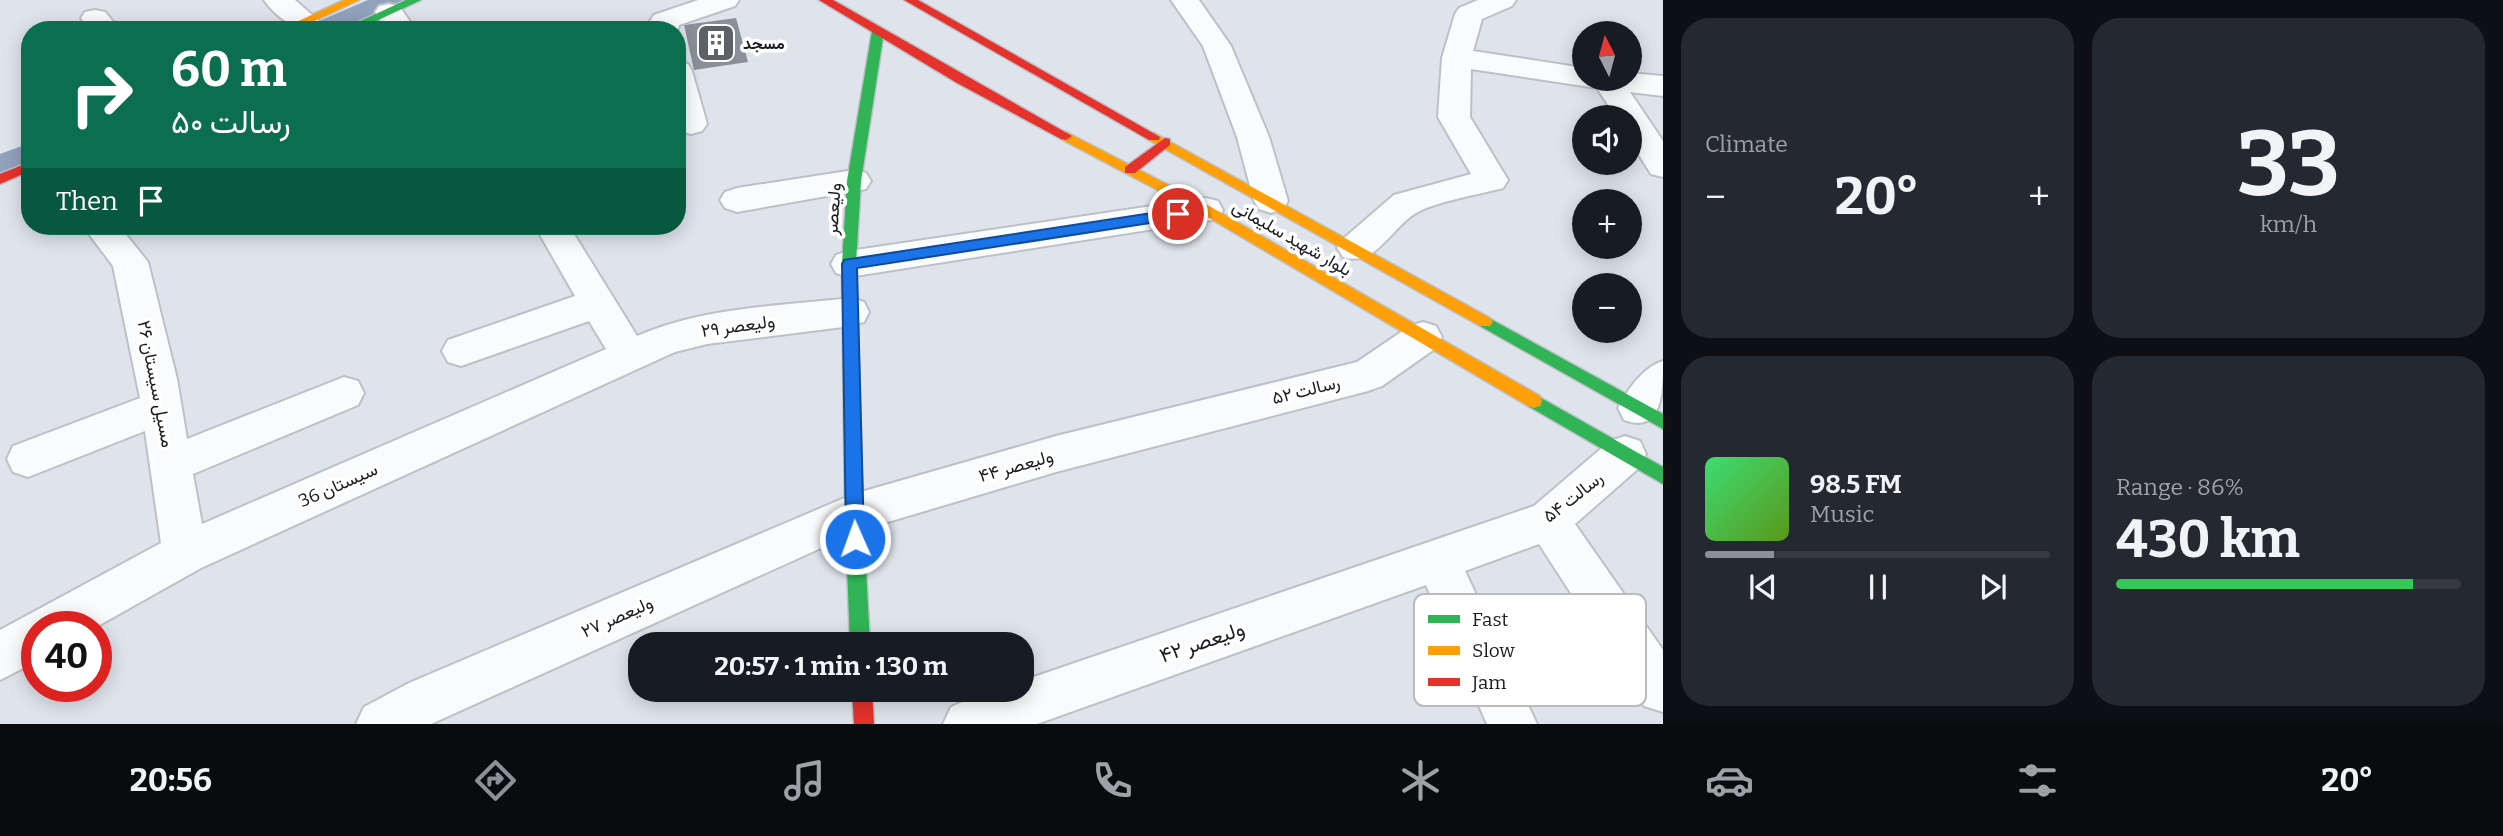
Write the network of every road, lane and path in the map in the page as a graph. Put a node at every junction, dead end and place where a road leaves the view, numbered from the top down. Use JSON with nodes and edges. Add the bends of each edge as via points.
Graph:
{"nodes":[{"id":1,"x":278,"y":0,"type":"edge"},
{"id":2,"x":353,"y":0,"type":"edge"},
{"id":3,"x":415,"y":0,"type":"edge"},
{"id":4,"x":726,"y":0,"type":"edge"},
{"id":5,"x":825,"y":0,"type":"edge"},
{"id":6,"x":910,"y":0,"type":"edge"},
{"id":7,"x":921,"y":0,"type":"edge"},
{"id":8,"x":1185,"y":0,"type":"edge"},
{"id":9,"x":1502,"y":0,"type":"edge"},
{"id":10,"x":389,"y":14,"type":"edge"},
{"id":11,"x":292,"y":21,"type":"edge"},
{"id":12,"x":304,"y":21,"type":"edge"},
{"id":13,"x":371,"y":21,"type":"edge"},
{"id":14,"x":664,"y":21,"type":"edge"},
{"id":15,"x":878,"y":31,"type":"junction"},
{"id":16,"x":1457,"y":58,"type":"junction"},
{"id":17,"x":1572,"y":75,"type":"edge"},
{"id":18,"x":1642,"y":84,"type":"edge"},
{"id":19,"x":1663,"y":86,"type":"edge"},
{"id":20,"x":1605,"y":91,"type":"edge"},
{"id":21,"x":686,"y":105,"type":"edge"},
{"id":22,"x":691,"y":124,"type":"dead end"},
{"id":23,"x":1165,"y":142,"type":"junction"},
{"id":24,"x":1663,"y":166,"type":"edge"},
{"id":25,"x":21,"y":170,"type":"edge"},
{"id":26,"x":1130,"y":170,"type":"junction"},
{"id":27,"x":0,"y":179,"type":"edge"},
{"id":28,"x":854,"y":181,"type":"junction"},
{"id":29,"x":737,"y":200,"type":"dead end"},
{"id":30,"x":1271,"y":201,"type":"junction"},
{"id":31,"x":1206,"y":210,"type":"junction"},
{"id":32,"x":108,"y":235,"type":"edge"},
{"id":33,"x":557,"y":235,"type":"edge"},
{"id":34,"x":1354,"y":248,"type":"junction"},
{"id":35,"x":849,"y":264,"type":"junction"},
{"id":36,"x":598,"y":303,"type":"junction"},
{"id":37,"x":851,"y":312,"type":"junction"},
{"id":38,"x":1423,"y":337,"type":"junction"},
{"id":39,"x":461,"y":351,"type":"dead end"},
{"id":40,"x":629,"y":355,"type":"junction"},
{"id":41,"x":1663,"y":377,"type":"edge"},
{"id":42,"x":344,"y":393,"type":"dead end"},
{"id":43,"x":162,"y":407,"type":"junction"},
{"id":44,"x":1651,"y":415,"type":"edge"},
{"id":45,"x":1178,"y":423,"type":"joint"},
{"id":46,"x":1625,"y":454,"type":"junction"},
{"id":47,"x":28,"y":459,"type":"dead end"},
{"id":48,"x":171,"y":464,"type":"junction"},
{"id":49,"x":1663,"y":476,"type":"edge"},
{"id":50,"x":854,"y":513,"type":"junction"},
{"id":51,"x":1548,"y":521,"type":"junction"},
{"id":52,"x":185,"y":553,"type":"junction"},
{"id":53,"x":1437,"y":560,"type":"junction"},
{"id":54,"x":1453,"y":594,"type":"edge"},
{"id":55,"x":1597,"y":594,"type":"edge"},
{"id":56,"x":79,"y":611,"type":"edge"},
{"id":57,"x":859,"y":632,"type":"edge"},
{"id":58,"x":21,"y":644,"type":"edge"},
{"id":59,"x":0,"y":656,"type":"edge"},
{"id":60,"x":1646,"y":667,"type":"edge"},
{"id":61,"x":1663,"y":688,"type":"edge"},
{"id":62,"x":863,"y":702,"type":"edge"},
{"id":63,"x":1504,"y":706,"type":"edge"},
{"id":64,"x":381,"y":724,"type":"edge"},
{"id":65,"x":864,"y":724,"type":"edge"},
{"id":66,"x":968,"y":724,"type":"edge"},
{"id":67,"x":1512,"y":724,"type":"edge"}],
"edges":[{"from":1,"to":11,"type":"street"},
{"from":2,"to":12,"type":"main road"},
{"from":3,"to":10,"type":"main road"},
{"from":4,"to":14,"type":"street"},
{"from":5,"to":15,"type":"main road","name":"بلوار شهید سلیمانی"},
{"from":6,"to":7,"type":"street"},
{"from":6,"to":23,"type":"main road","name":"بلوار شهید سلیمانی"},
{"from":8,"to":30,"type":"street","via":[[1217,46],[1253,137]]},
{"from":9,"to":16,"type":"street","via":[[1469,14]]},
{"from":10,"to":13,"type":"main road"},
{"from":15,"to":26,"type":"main road","name":"بلوار شهید سلیمانی"},
{"from":15,"to":28,"type":"main road","name":"ولیعصر"},
{"from":16,"to":17,"type":"street"},
{"from":16,"to":34,"type":"street","via":[[1454,117],[1491,180],[1406,203]]},
{"from":18,"to":19,"type":"street"},
{"from":20,"to":24,"type":"street"},
{"from":21,"to":22,"type":"street"},
{"from":23,"to":26,"type":"main road"},
{"from":23,"to":30,"type":"main road","name":"بلوار شهید سلیمانی"},
{"from":25,"to":27,"type":"main road"},
{"from":26,"to":31,"type":"main road","name":"بلوار شهید سلیمانی"},
{"from":28,"to":29,"type":"street"},
{"from":28,"to":35,"type":"main road","name":"ولیعصر"},
{"from":30,"to":34,"type":"main road","name":"بلوار شهید سلیمانی"},
{"from":31,"to":35,"type":"street"},
{"from":31,"to":38,"type":"main road","name":"بلوار شهید سلیمانی"},
{"from":32,"to":43,"type":"street","name":"مسیل سیستان ۲۶","via":[[130,262]]},
{"from":33,"to":36,"type":"street"},
{"from":34,"to":44,"type":"main road","name":"بلوار شهید سلیمانی"},
{"from":35,"to":37,"type":"main road","name":"ولیعصر"},
{"from":36,"to":39,"type":"street"},
{"from":36,"to":40,"type":"street"},
{"from":37,"to":40,"type":"street","name":"ولیعصر ۲۹","via":[[707,329]]},
{"from":37,"to":50,"type":"main road","name":"ولیعصر"},
{"from":38,"to":45,"type":"street","name":"رسالت ۵۲","via":[[1368,375]]},
{"from":38,"to":46,"type":"main road","name":"بلوار شهید سلیمانی"},
{"from":40,"to":52,"type":"street","name":"سیستان 36"},
{"from":41,"to":44,"type":"street"},
{"from":42,"to":48,"type":"street"},
{"from":43,"to":47,"type":"street"},
{"from":43,"to":48,"type":"street","name":"مسیل سیستان ۲۶"},
{"from":45,"to":50,"type":"street","name":"ولیعصر ۴۴"},
{"from":46,"to":49,"type":"main road","name":"بلوار شهید سلیمانی"},
{"from":46,"to":51,"type":"street","name":"رسالت ۵۴"},
{"from":48,"to":52,"type":"street","name":"مسیل سیستان ۲۶"},
{"from":50,"to":57,"type":"main road","name":"ولیعصر"},
{"from":50,"to":64,"type":"street","name":"ولیعصر ۲۷","via":[[426,700]]},
{"from":51,"to":53,"type":"street","name":"رسالت ۵۴"},
{"from":51,"to":55,"type":"street"},
{"from":52,"to":56,"type":"street","name":"سیستان 36"},
{"from":53,"to":54,"type":"street"},
{"from":53,"to":66,"type":"street","name":"ولیعصر ۴۲"},
{"from":58,"to":59,"type":"street"},
{"from":60,"to":61,"type":"street"},
{"from":62,"to":65,"type":"main road"},
{"from":63,"to":67,"type":"street"}]}
